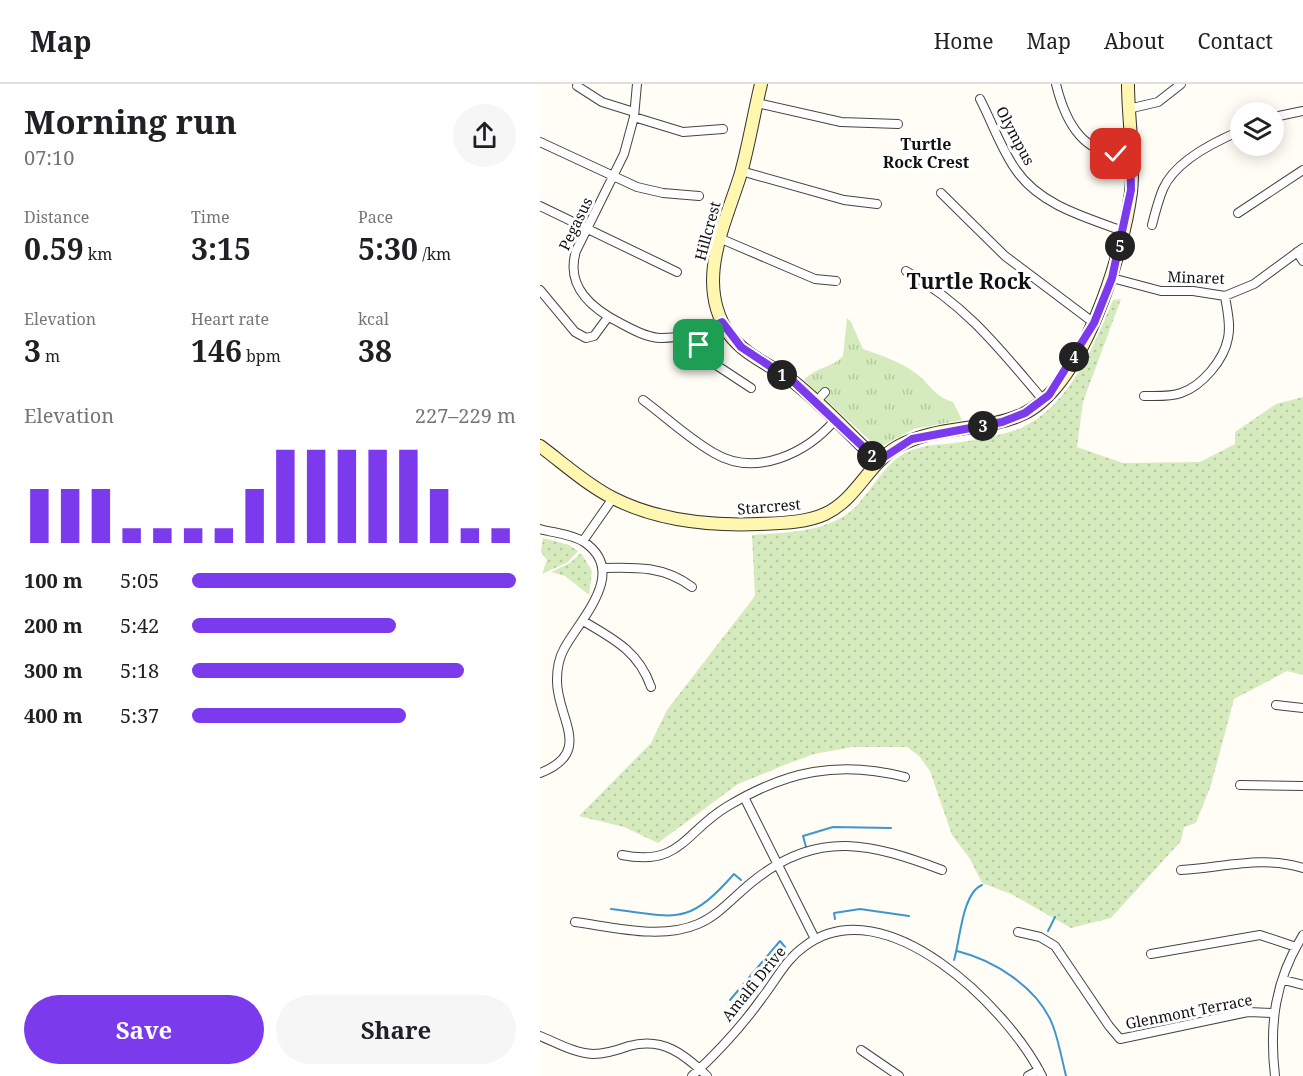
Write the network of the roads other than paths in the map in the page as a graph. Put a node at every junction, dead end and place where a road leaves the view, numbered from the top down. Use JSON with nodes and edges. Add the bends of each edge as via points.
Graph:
{"nodes":[{"id":1,"x":637,"y":84,"type":"edge"},
{"id":2,"x":761,"y":84,"type":"edge"},
{"id":3,"x":1056,"y":84,"type":"edge"},
{"id":4,"x":1128,"y":84,"type":"edge"},
{"id":5,"x":1181,"y":84,"type":"edge"},
{"id":6,"x":577,"y":86,"type":"dead end"},
{"id":7,"x":980,"y":99,"type":"dead end"},
{"id":8,"x":757,"y":103,"type":"junction"},
{"id":9,"x":1128,"y":109,"type":"junction"},
{"id":10,"x":1303,"y":111,"type":"edge"},
{"id":11,"x":1284,"y":113,"type":"edge"},
{"id":12,"x":634,"y":114,"type":"junction"},
{"id":13,"x":898,"y":124,"type":"dead end"},
{"id":14,"x":723,"y":129,"type":"dead end"},
{"id":15,"x":1230,"y":135,"type":"edge"},
{"id":16,"x":540,"y":142,"type":"edge"},
{"id":17,"x":1130,"y":151,"type":"junction"},
{"id":18,"x":1303,"y":170,"type":"edge"},
{"id":19,"x":741,"y":171,"type":"junction"},
{"id":20,"x":615,"y":178,"type":"junction"},
{"id":21,"x":941,"y":193,"type":"dead end"},
{"id":22,"x":699,"y":196,"type":"dead end"},
{"id":23,"x":877,"y":204,"type":"dead end"},
{"id":24,"x":540,"y":206,"type":"edge"},
{"id":25,"x":1238,"y":213,"type":"dead end"},
{"id":26,"x":1152,"y":225,"type":"dead end"},
{"id":27,"x":588,"y":229,"type":"junction"},
{"id":28,"x":1123,"y":231,"type":"junction"},
{"id":29,"x":719,"y":238,"type":"junction"},
{"id":30,"x":1300,"y":250,"type":"edge"},
{"id":31,"x":1303,"y":261,"type":"edge"},
{"id":32,"x":906,"y":271,"type":"dead end"},
{"id":33,"x":677,"y":272,"type":"dead end"},
{"id":34,"x":1112,"y":278,"type":"junction"},
{"id":35,"x":836,"y":281,"type":"dead end"},
{"id":36,"x":540,"y":290,"type":"edge"},
{"id":37,"x":1225,"y":296,"type":"junction"},
{"id":38,"x":608,"y":318,"type":"junction"},
{"id":39,"x":722,"y":322,"type":"junction"},
{"id":40,"x":1094,"y":323,"type":"junction"},
{"id":41,"x":696,"y":335,"type":"junction"},
{"id":42,"x":751,"y":388,"type":"dead end"},
{"id":43,"x":825,"y":392,"type":"dead end"},
{"id":44,"x":1144,"y":396,"type":"dead end"},
{"id":45,"x":643,"y":400,"type":"dead end"},
{"id":46,"x":1044,"y":401,"type":"junction"},
{"id":47,"x":816,"y":402,"type":"junction"},
{"id":48,"x":835,"y":420,"type":"junction"},
{"id":49,"x":540,"y":446,"type":"edge"},
{"id":50,"x":878,"y":461,"type":"junction"},
{"id":51,"x":613,"y":498,"type":"junction"},
{"id":52,"x":540,"y":529,"type":"edge"},
{"id":53,"x":583,"y":541,"type":"junction"},
{"id":54,"x":602,"y":568,"type":"junction"},
{"id":55,"x":692,"y":587,"type":"dead end"},
{"id":56,"x":583,"y":621,"type":"junction"},
{"id":57,"x":651,"y":687,"type":"dead end"},
{"id":58,"x":1276,"y":705,"type":"dead end"},
{"id":59,"x":1303,"y":708,"type":"edge"},
{"id":60,"x":540,"y":773,"type":"edge"},
{"id":61,"x":905,"y":777,"type":"dead end"},
{"id":62,"x":1240,"y":785,"type":"dead end"},
{"id":63,"x":1303,"y":786,"type":"edge"},
{"id":64,"x":744,"y":797,"type":"junction"},
{"id":65,"x":622,"y":855,"type":"dead end"},
{"id":66,"x":778,"y":864,"type":"junction"},
{"id":67,"x":1303,"y":868,"type":"edge"},
{"id":68,"x":942,"y":870,"type":"dead end"},
{"id":69,"x":1181,"y":870,"type":"dead end"},
{"id":70,"x":575,"y":922,"type":"dead end"},
{"id":71,"x":1018,"y":933,"type":"dead end"},
{"id":72,"x":1303,"y":935,"type":"edge"},
{"id":73,"x":816,"y":939,"type":"junction"},
{"id":74,"x":1296,"y":947,"type":"junction"},
{"id":75,"x":1151,"y":954,"type":"dead end"},
{"id":76,"x":1284,"y":980,"type":"junction"},
{"id":77,"x":1303,"y":985,"type":"edge"},
{"id":78,"x":1272,"y":1013,"type":"junction"},
{"id":79,"x":540,"y":1036,"type":"edge"},
{"id":80,"x":861,"y":1050,"type":"dead end"},
{"id":81,"x":699,"y":1069,"type":"junction"},
{"id":82,"x":1041,"y":1073,"type":"edge"},
{"id":83,"x":692,"y":1076,"type":"edge"},
{"id":84,"x":707,"y":1076,"type":"edge"},
{"id":85,"x":899,"y":1076,"type":"edge"},
{"id":86,"x":1028,"y":1076,"type":"edge"},
{"id":87,"x":1275,"y":1076,"type":"edge"}],
"edges":[{"from":1,"to":12,"type":"street","name":"Pegasus"},
{"from":2,"to":8,"type":"street","name":"Hillcrest"},
{"from":3,"to":17,"type":"street","via":[[1069,121],[1080,137],[1108,153]]},
{"from":4,"to":9,"type":"street","name":"Starcrest"},
{"from":5,"to":9,"type":"street","via":[[1158,102]]},
{"from":6,"to":12,"type":"street","via":[[602,102]]},
{"from":7,"to":28,"type":"street","name":"Olympus","via":[[1009,159],[1027,184],[1046,199]]},
{"from":8,"to":13,"type":"street","via":[[841,122]]},
{"from":8,"to":19,"type":"street","name":"Hillcrest"},
{"from":9,"to":17,"type":"street","name":"Starcrest"},
{"from":10,"to":11,"type":"street"},
{"from":12,"to":14,"type":"street","via":[[682,132]]},
{"from":12,"to":20,"type":"street","name":"Pegasus"},
{"from":15,"to":26,"type":"street","via":[[1177,170],[1164,187]]},
{"from":16,"to":20,"type":"street"},
{"from":17,"to":28,"type":"street","name":"Starcrest","via":[[1131,190]]},
{"from":18,"to":25,"type":"street"},
{"from":19,"to":23,"type":"street","via":[[844,200]]},
{"from":19,"to":29,"type":"street","name":"Hillcrest"},
{"from":20,"to":22,"type":"street","via":[[663,193]]},
{"from":20,"to":27,"type":"street","name":"Pegasus"},
{"from":21,"to":40,"type":"street","via":[[1005,256]]},
{"from":24,"to":27,"type":"street"},
{"from":27,"to":33,"type":"street"},
{"from":27,"to":38,"type":"street","name":"Pegasus","via":[[574,257],[573,277],[588,303]]},
{"from":28,"to":34,"type":"street","name":"Starcrest"},
{"from":29,"to":35,"type":"street","via":[[815,279]]},
{"from":29,"to":39,"type":"street","name":"Hillcrest","via":[[712,273],[716,308]]},
{"from":30,"to":31,"type":"street"},
{"from":30,"to":37,"type":"street","name":"Minaret","via":[[1254,284]]},
{"from":32,"to":46,"type":"street","via":[[940,291],[980,326]]},
{"from":34,"to":37,"type":"street","name":"Minaret","via":[[1161,291]]},
{"from":34,"to":40,"type":"street","name":"Starcrest"},
{"from":36,"to":38,"type":"street","via":[[575,332],[586,338],[594,336]]},
{"from":37,"to":44,"type":"street","via":[[1228,340],[1207,375],[1180,394]]},
{"from":38,"to":41,"type":"street","name":"Pegasus","via":[[658,338]]},
{"from":39,"to":41,"type":"street","name":"Pegasus"},
{"from":39,"to":47,"type":"street","name":"Hillcrest","via":[[741,347],[794,382]]},
{"from":40,"to":46,"type":"street","name":"Starcrest"},
{"from":41,"to":42,"type":"street","via":[[707,359]]},
{"from":43,"to":47,"type":"street"},
{"from":45,"to":48,"type":"street","via":[[715,454],[742,463],[789,456],[808,446]]},
{"from":46,"to":50,"type":"street","name":"Starcrest","via":[[1002,422],[912,439]]},
{"from":47,"to":48,"type":"street","name":"Hillcrest"},
{"from":48,"to":50,"type":"street","name":"Hillcrest"},
{"from":49,"to":51,"type":"street","name":"Starcrest"},
{"from":50,"to":51,"type":"street","name":"Starcrest","via":[[851,497],[826,513],[795,522],[702,524],[646,512]]},
{"from":51,"to":53,"type":"street"},
{"from":52,"to":53,"type":"street"},
{"from":53,"to":54,"type":"street"},
{"from":54,"to":55,"type":"street","via":[[674,574]]},
{"from":54,"to":56,"type":"street","via":[[598,595]]},
{"from":56,"to":57,"type":"street","via":[[627,650],[645,668]]},
{"from":56,"to":60,"type":"street","via":[[563,651],[557,681],[571,742],[560,761]]},
{"from":58,"to":59,"type":"street"},
{"from":61,"to":64,"type":"street","via":[[864,768],[827,769],[780,780]]},
{"from":62,"to":63,"type":"street"},
{"from":64,"to":65,"type":"street","via":[[709,819],[680,847],[643,859]]},
{"from":64,"to":66,"type":"street"},
{"from":66,"to":68,"type":"street","via":[[822,847],[856,844],[898,853]]},
{"from":66,"to":70,"type":"street","via":[[699,924],[660,931]]},
{"from":66,"to":73,"type":"street"},
{"from":67,"to":69,"type":"street","via":[[1273,861]]},
{"from":71,"to":78,"type":"street","name":"Glenmont Terrace","via":[[1055,946],[1120,1039],[1248,1012]]},
{"from":72,"to":74,"type":"street"},
{"from":73,"to":81,"type":"street","name":"Amalfi Drive","via":[[788,960],[763,998]]},
{"from":73,"to":82,"type":"street","name":"Amalfi Drive","via":[[855,929],[873,930],[909,945],[954,974],[993,1007]]},
{"from":74,"to":75,"type":"street","via":[[1260,935]]},
{"from":74,"to":76,"type":"street"},
{"from":76,"to":77,"type":"street"},
{"from":76,"to":78,"type":"street"},
{"from":78,"to":87,"type":"street"},
{"from":79,"to":81,"type":"street","via":[[594,1054],[647,1043],[662,1044]]},
{"from":80,"to":85,"type":"street"},
{"from":81,"to":83,"type":"street","name":"Amalfi Drive"},
{"from":81,"to":84,"type":"street"},
{"from":82,"to":86,"type":"street"}]}
